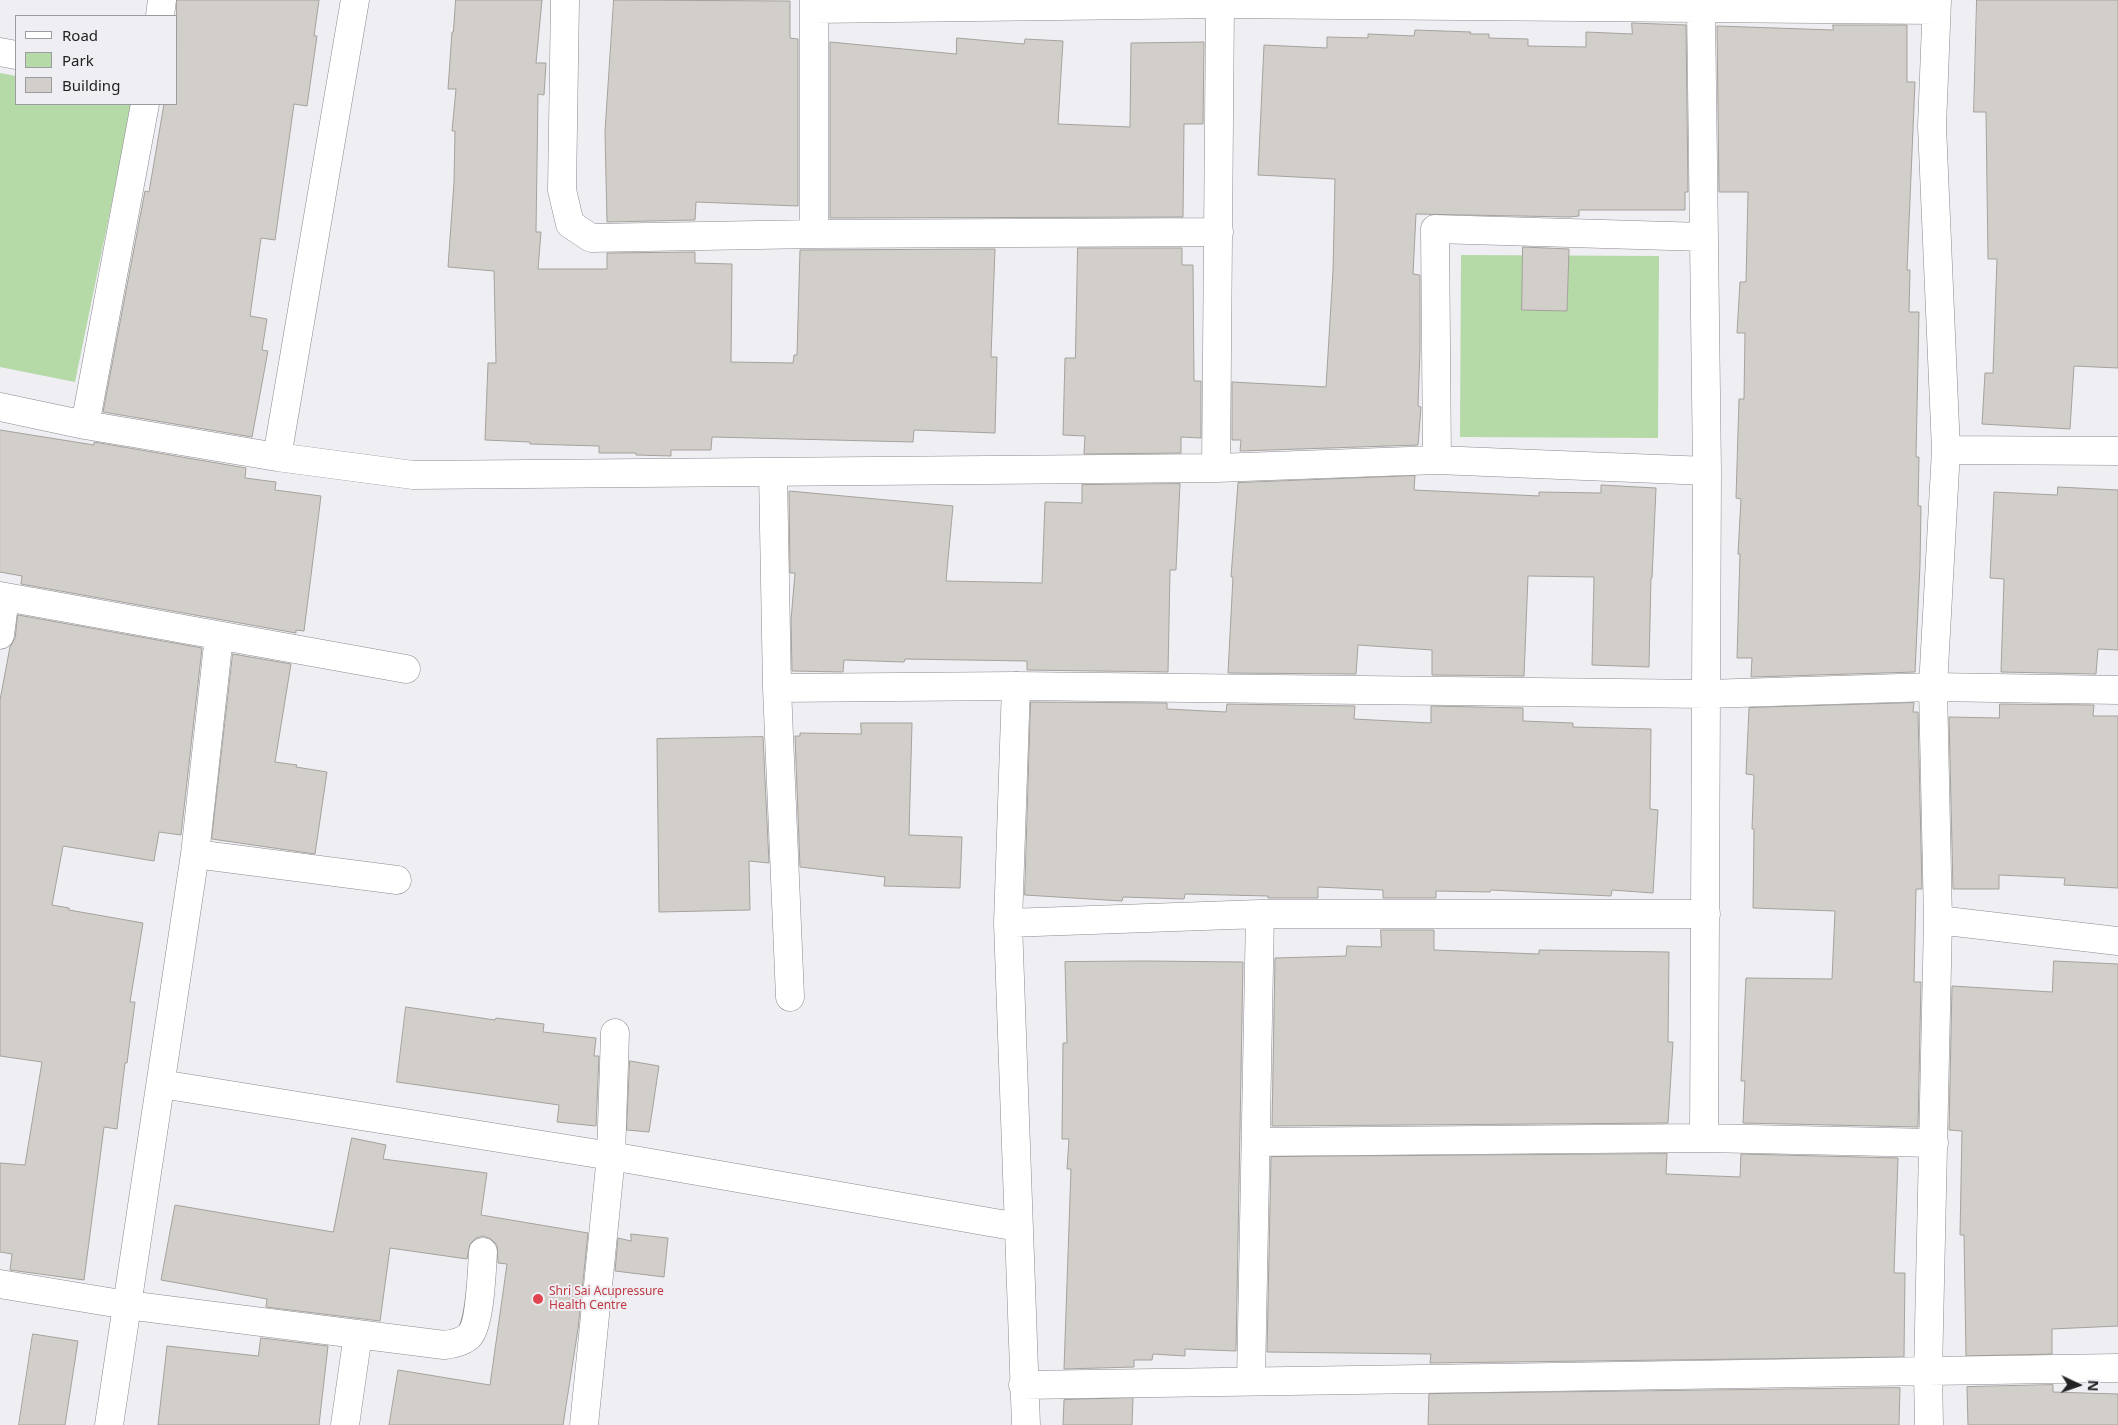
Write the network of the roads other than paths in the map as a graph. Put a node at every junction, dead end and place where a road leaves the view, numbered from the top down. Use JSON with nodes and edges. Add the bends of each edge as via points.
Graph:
{"nodes":[{"id":1,"x":162,"y":0,"type":"edge"},
{"id":2,"x":355,"y":0,"type":"edge"},
{"id":3,"x":565,"y":0,"type":"edge"},
{"id":4,"x":1220,"y":4,"type":"junction"},
{"id":5,"x":814,"y":5,"type":"edge"},
{"id":6,"x":1936,"y":5,"type":"edge"},
{"id":7,"x":1701,"y":9,"type":"junction"},
{"id":8,"x":160,"y":15,"type":"edge"},
{"id":9,"x":0,"y":52,"type":"edge"},
{"id":10,"x":15,"y":55,"type":"edge"},
{"id":11,"x":145,"y":105,"type":"edge"},
{"id":12,"x":1219,"y":232,"type":"junction"},
{"id":13,"x":814,"y":234,"type":"junction"},
{"id":14,"x":1704,"y":237,"type":"junction"},
{"id":15,"x":0,"y":406,"type":"edge"},
{"id":16,"x":85,"y":425,"type":"junction"},
{"id":17,"x":1946,"y":450,"type":"junction"},
{"id":18,"x":2118,"y":451,"type":"edge"},
{"id":19,"x":277,"y":457,"type":"junction"},
{"id":20,"x":1437,"y":460,"type":"junction"},
{"id":21,"x":1216,"y":468,"type":"junction"},
{"id":22,"x":1707,"y":471,"type":"junction"},
{"id":23,"x":773,"y":473,"type":"junction"},
{"id":24,"x":3,"y":597,"type":"edge"},
{"id":25,"x":0,"y":635,"type":"edge"},
{"id":26,"x":219,"y":636,"type":"junction"},
{"id":27,"x":406,"y":670,"type":"dead end"},
{"id":28,"x":1016,"y":686,"type":"junction"},
{"id":29,"x":1932,"y":687,"type":"junction"},
{"id":30,"x":777,"y":688,"type":"junction"},
{"id":31,"x":2118,"y":690,"type":"edge"},
{"id":32,"x":1706,"y":694,"type":"junction"},
{"id":33,"x":195,"y":854,"type":"junction"},
{"id":34,"x":397,"y":880,"type":"dead end"},
{"id":35,"x":1260,"y":914,"type":"junction"},
{"id":36,"x":1706,"y":914,"type":"junction"},
{"id":37,"x":1938,"y":920,"type":"junction"},
{"id":38,"x":1008,"y":923,"type":"junction"},
{"id":39,"x":2118,"y":941,"type":"edge"},
{"id":40,"x":790,"y":997,"type":"dead end"},
{"id":41,"x":615,"y":1034,"type":"dead end"},
{"id":42,"x":161,"y":1084,"type":"junction"},
{"id":43,"x":1704,"y":1138,"type":"junction"},
{"id":44,"x":1256,"y":1142,"type":"junction"},
{"id":45,"x":1934,"y":1143,"type":"junction"},
{"id":46,"x":611,"y":1156,"type":"junction"},
{"id":47,"x":1018,"y":1227,"type":"junction"},
{"id":48,"x":484,"y":1252,"type":"dead end"},
{"id":49,"x":0,"y":1284,"type":"edge"},
{"id":50,"x":127,"y":1305,"type":"junction"},
{"id":51,"x":358,"y":1334,"type":"junction"},
{"id":52,"x":2118,"y":1368,"type":"edge"},
{"id":53,"x":1928,"y":1373,"type":"junction"},
{"id":54,"x":1250,"y":1380,"type":"junction"},
{"id":55,"x":1023,"y":1385,"type":"junction"},
{"id":56,"x":109,"y":1425,"type":"edge"},
{"id":57,"x":345,"y":1425,"type":"edge"},
{"id":58,"x":584,"y":1425,"type":"edge"},
{"id":59,"x":1024,"y":1425,"type":"edge"},
{"id":60,"x":1929,"y":1425,"type":"edge"}],
"edges":[{"from":1,"to":8,"type":"street"},
{"from":2,"to":19,"type":"street"},
{"from":3,"to":13,"type":"street","via":[[562,190],[570,224],[591,238]]},
{"from":4,"to":5,"type":"street"},
{"from":4,"to":7,"type":"street"},
{"from":4,"to":12,"type":"street"},
{"from":5,"to":13,"type":"street"},
{"from":6,"to":7,"type":"street"},
{"from":6,"to":17,"type":"street","via":[[1932,126]]},
{"from":7,"to":14,"type":"street"},
{"from":9,"to":10,"type":"street"},
{"from":11,"to":16,"type":"street"},
{"from":12,"to":13,"type":"street"},
{"from":12,"to":21,"type":"street"},
{"from":14,"to":20,"type":"street","via":[[1435,229]]},
{"from":14,"to":22,"type":"street"},
{"from":15,"to":16,"type":"street"},
{"from":16,"to":19,"type":"street"},
{"from":17,"to":18,"type":"street"},
{"from":17,"to":29,"type":"street"},
{"from":19,"to":23,"type":"street","via":[[414,475]]},
{"from":20,"to":21,"type":"street"},
{"from":20,"to":22,"type":"street"},
{"from":21,"to":23,"type":"street"},
{"from":22,"to":32,"type":"street"},
{"from":23,"to":30,"type":"street"},
{"from":24,"to":25,"type":"street"},
{"from":24,"to":26,"type":"street"},
{"from":26,"to":27,"type":"street"},
{"from":26,"to":33,"type":"street"},
{"from":28,"to":30,"type":"street"},
{"from":28,"to":32,"type":"street"},
{"from":28,"to":38,"type":"street"},
{"from":29,"to":31,"type":"street"},
{"from":29,"to":32,"type":"street"},
{"from":29,"to":37,"type":"street"},
{"from":30,"to":40,"type":"street"},
{"from":32,"to":36,"type":"street"},
{"from":33,"to":34,"type":"street"},
{"from":33,"to":42,"type":"street"},
{"from":35,"to":36,"type":"street"},
{"from":35,"to":38,"type":"street"},
{"from":35,"to":44,"type":"street"},
{"from":36,"to":43,"type":"street"},
{"from":37,"to":39,"type":"street"},
{"from":37,"to":45,"type":"street"},
{"from":38,"to":47,"type":"street"},
{"from":41,"to":46,"type":"street"},
{"from":42,"to":46,"type":"street"},
{"from":42,"to":50,"type":"street"},
{"from":43,"to":44,"type":"street"},
{"from":43,"to":45,"type":"street"},
{"from":44,"to":54,"type":"street"},
{"from":45,"to":53,"type":"street"},
{"from":46,"to":47,"type":"street"},
{"from":46,"to":58,"type":"street"},
{"from":47,"to":55,"type":"street"},
{"from":48,"to":51,"type":"street","via":[[477,1321],[470,1336],[444,1345]]},
{"from":49,"to":50,"type":"street"},
{"from":50,"to":51,"type":"street"},
{"from":50,"to":56,"type":"street"},
{"from":51,"to":57,"type":"street"},
{"from":52,"to":53,"type":"street"},
{"from":53,"to":54,"type":"street"},
{"from":53,"to":60,"type":"street"},
{"from":54,"to":55,"type":"street"},
{"from":55,"to":59,"type":"street"}]}
